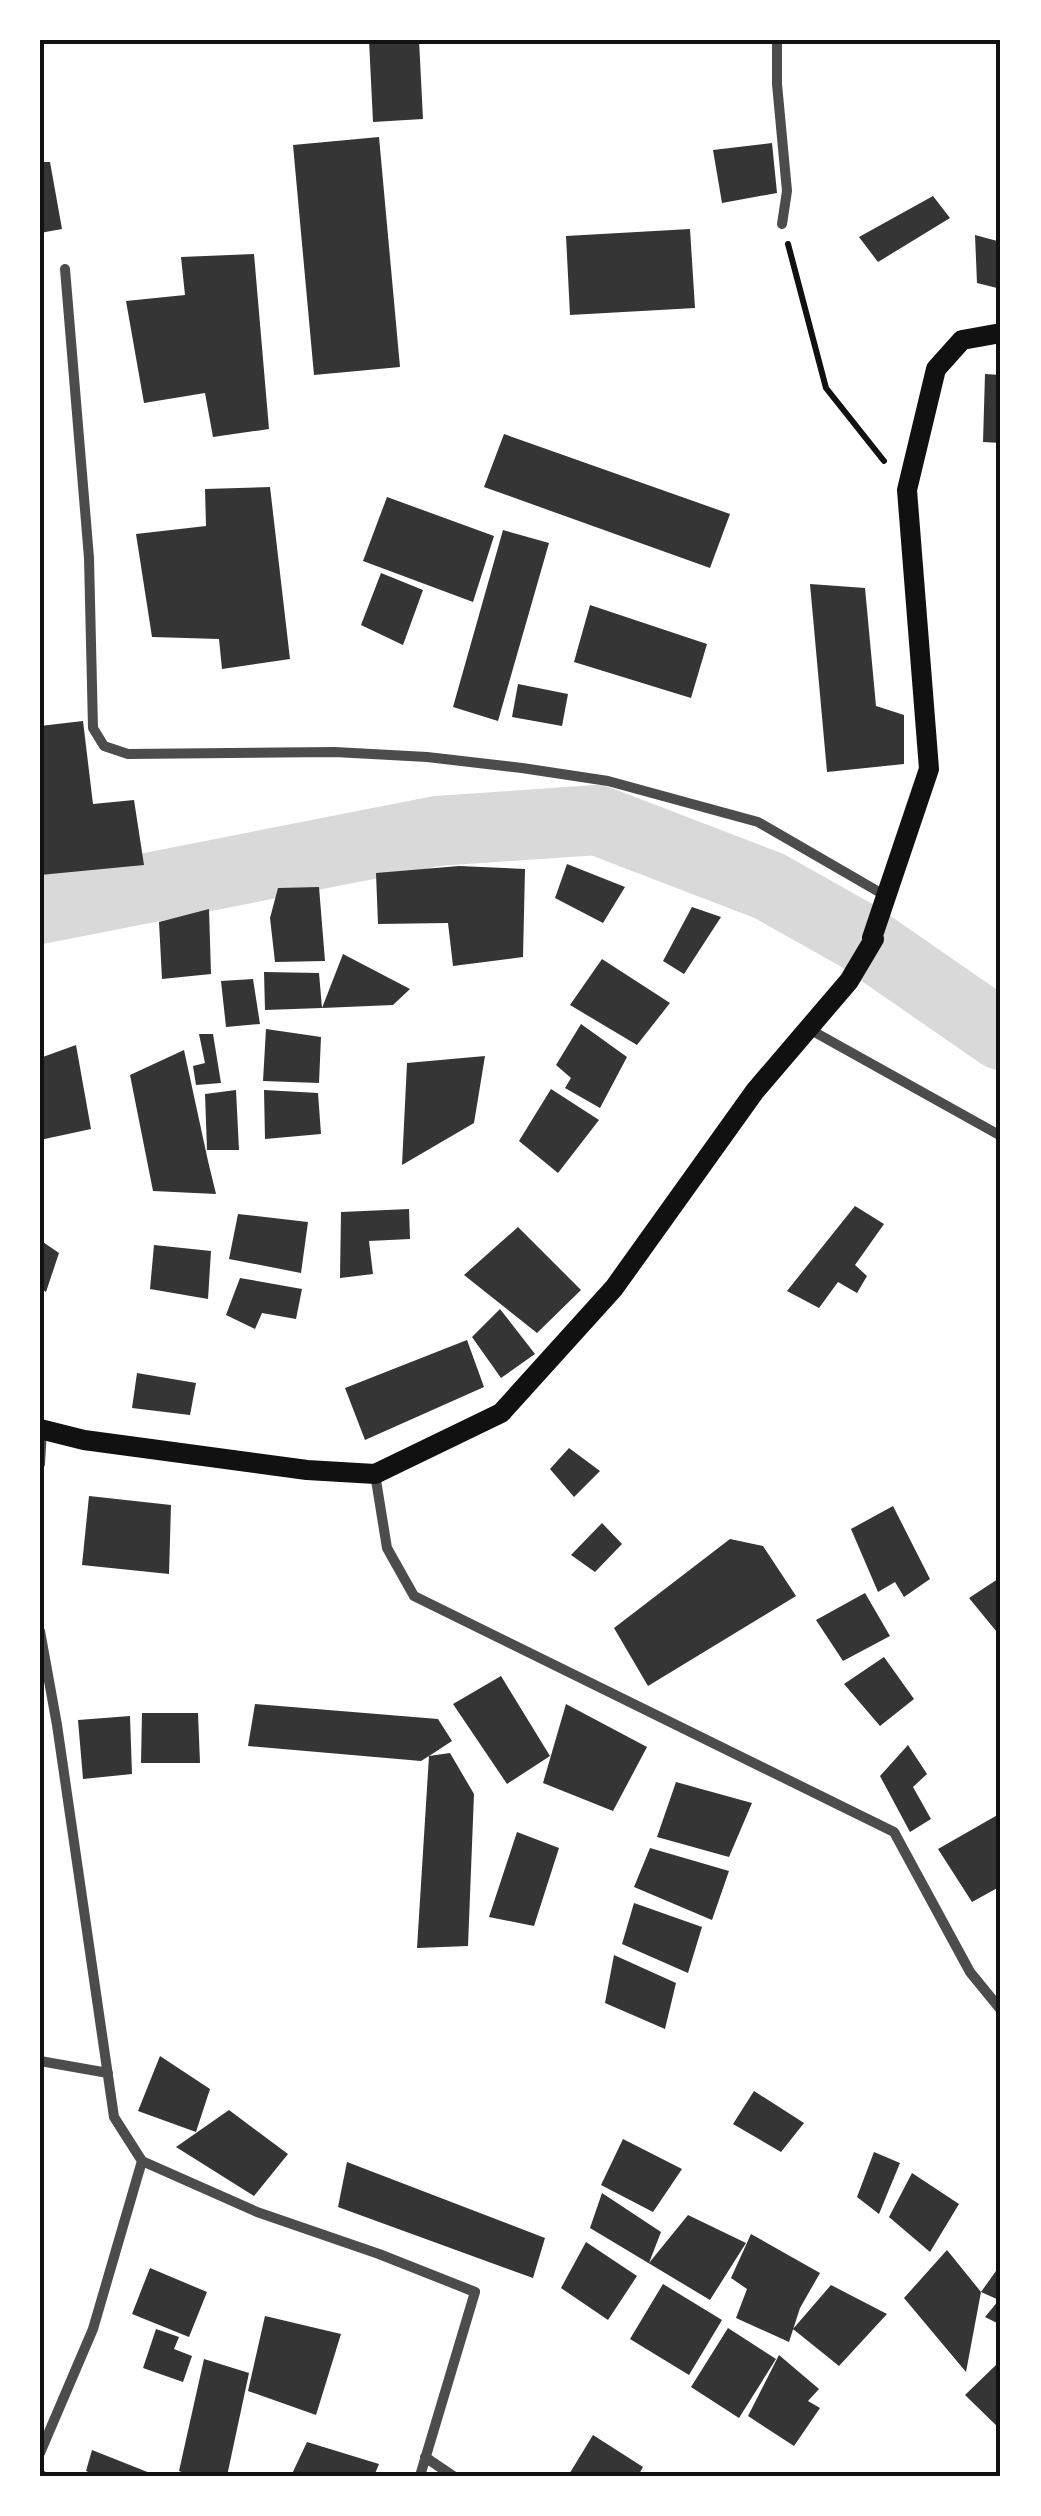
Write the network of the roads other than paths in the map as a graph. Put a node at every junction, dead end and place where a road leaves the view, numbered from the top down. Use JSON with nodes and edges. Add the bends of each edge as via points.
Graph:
{"nodes":[{"id":1,"x":777,"y":40,"type":"edge"},
{"id":2,"x":782,"y":224,"type":"road end"},
{"id":3,"x":65,"y":269,"type":"dead end"},
{"id":4,"x":1001,"y":333,"type":"edge"},
{"id":5,"x":887,"y":896,"type":"junction"},
{"id":6,"x":808,"y":1028,"type":"junction"},
{"id":7,"x":1001,"y":1136,"type":"edge"},
{"id":8,"x":41,"y":1430,"type":"edge"},
{"id":9,"x":40,"y":1464,"type":"edge"},
{"id":10,"x":375,"y":1474,"type":"junction"},
{"id":11,"x":40,"y":1631,"type":"edge"},
{"id":12,"x":1001,"y":2010,"type":"edge"},
{"id":13,"x":40,"y":2061,"type":"edge"},
{"id":14,"x":108,"y":2073,"type":"junction"},
{"id":15,"x":142,"y":2161,"type":"junction"},
{"id":16,"x":40,"y":2452,"type":"edge"},
{"id":17,"x":425,"y":2456,"type":"junction"},
{"id":18,"x":420,"y":2476,"type":"edge"},
{"id":19,"x":452,"y":2476,"type":"edge"}],
"edges":[{"from":1,"to":2,"type":"street","via":[[787,191]]},
{"from":3,"to":5,"type":"street","via":[[88,558],[93,728],[104,746],[128,754],[427,757],[608,782],[758,822]]},
{"from":4,"to":5,"type":"main road","via":[[962,340],[936,369],[907,490],[929,769]]},
{"from":5,"to":6,"type":"main road","via":[[874,939],[849,981]]},
{"from":6,"to":7,"type":"street"},
{"from":6,"to":10,"type":"main road","via":[[614,1288],[500,1413]]},
{"from":8,"to":9,"type":"street"},
{"from":8,"to":10,"type":"main road"},
{"from":10,"to":12,"type":"street","via":[[387,1548],[414,1596],[894,1832],[970,1972]]},
{"from":11,"to":14,"type":"street"},
{"from":13,"to":14,"type":"street"},
{"from":14,"to":15,"type":"street","via":[[114,2117]]},
{"from":15,"to":16,"type":"street","via":[[93,2329]]},
{"from":15,"to":17,"type":"street","via":[[257,2212],[475,2292]]},
{"from":17,"to":18,"type":"street"},
{"from":17,"to":19,"type":"street"}]}
